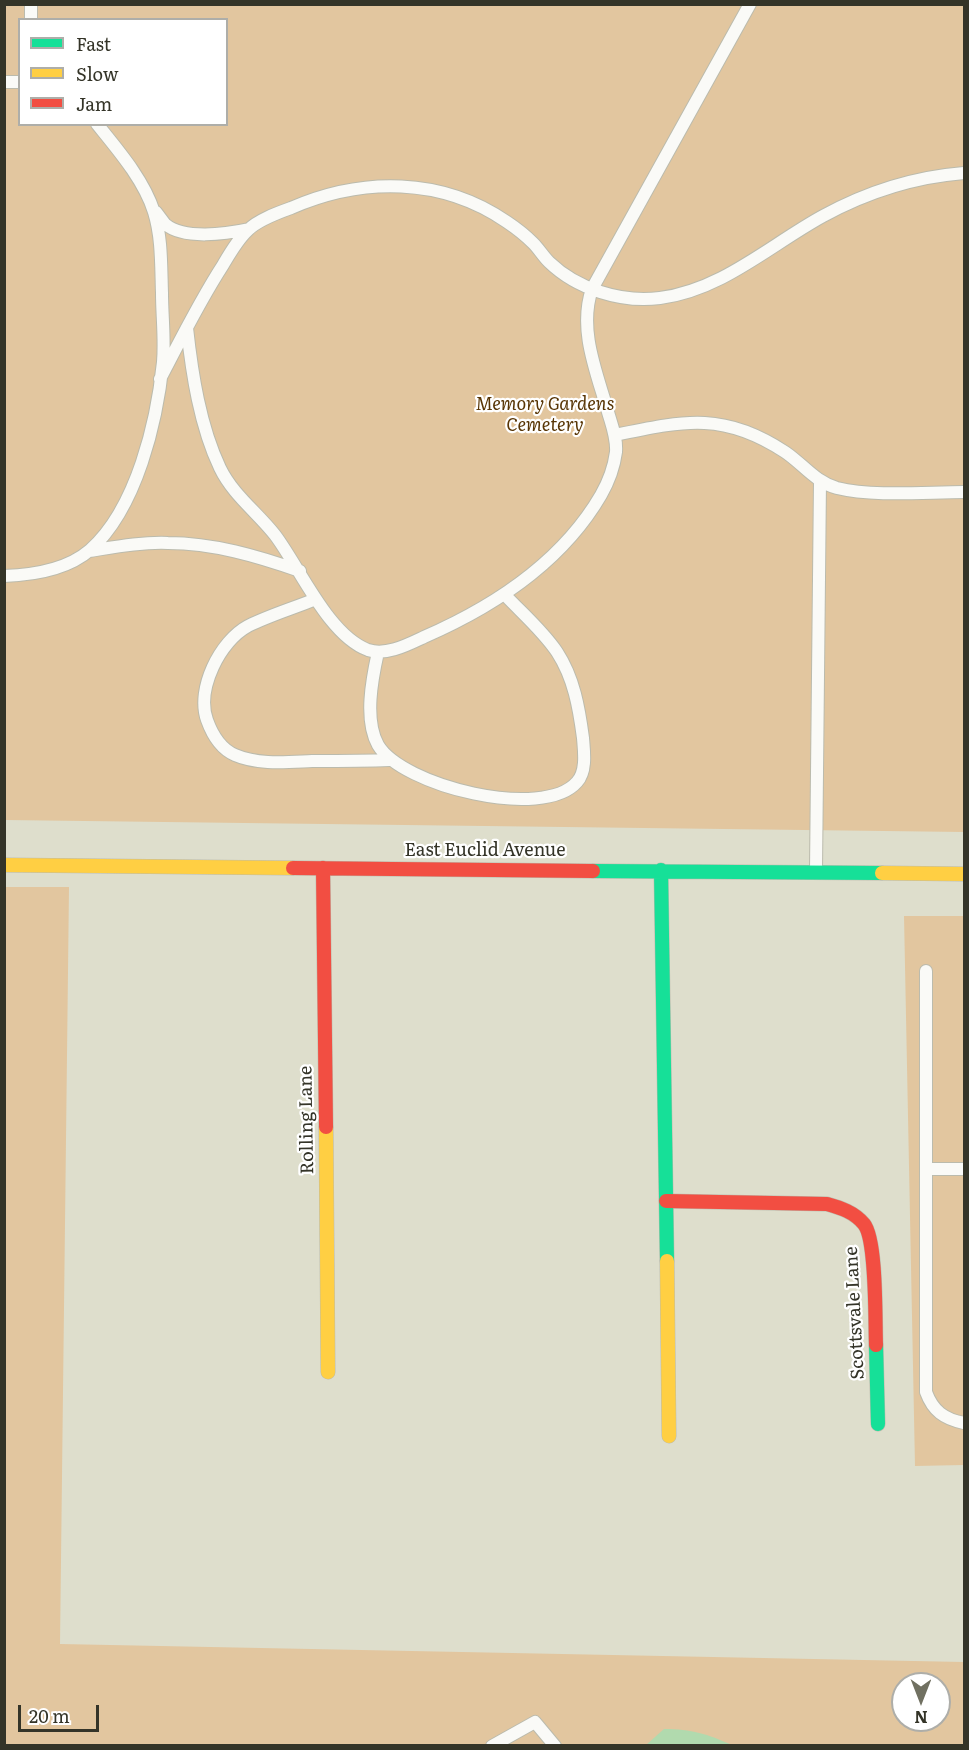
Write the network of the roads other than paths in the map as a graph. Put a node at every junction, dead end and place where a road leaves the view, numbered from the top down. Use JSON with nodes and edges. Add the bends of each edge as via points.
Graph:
{"nodes":[{"id":1,"x":750,"y":4,"type":"edge"},
{"id":2,"x":99,"y":126,"type":"edge"},
{"id":3,"x":964,"y":173,"type":"edge"},
{"id":4,"x":153,"y":209,"type":"junction"},
{"id":5,"x":249,"y":229,"type":"junction"},
{"id":6,"x":592,"y":289,"type":"junction"},
{"id":7,"x":188,"y":328,"type":"junction"},
{"id":8,"x":160,"y":379,"type":"junction"},
{"id":9,"x":615,"y":435,"type":"junction"},
{"id":10,"x":820,"y":481,"type":"junction"},
{"id":11,"x":964,"y":492,"type":"edge"},
{"id":12,"x":89,"y":551,"type":"junction"},
{"id":13,"x":300,"y":571,"type":"junction"},
{"id":14,"x":4,"y":576,"type":"edge"},
{"id":15,"x":505,"y":595,"type":"junction"},
{"id":16,"x":316,"y":599,"type":"junction"},
{"id":17,"x":378,"y":652,"type":"junction"},
{"id":18,"x":389,"y":760,"type":"junction"},
{"id":19,"x":4,"y":865,"type":"edge"},
{"id":20,"x":323,"y":868,"type":"junction"},
{"id":21,"x":661,"y":870,"type":"junction"},
{"id":22,"x":816,"y":872,"type":"junction"},
{"id":23,"x":964,"y":874,"type":"edge"},
{"id":24,"x":926,"y":970,"type":"dead end"},
{"id":25,"x":926,"y":1169,"type":"junction"},
{"id":26,"x":964,"y":1169,"type":"edge"},
{"id":27,"x":666,"y":1201,"type":"junction"},
{"id":28,"x":328,"y":1372,"type":"dead end"},
{"id":29,"x":878,"y":1424,"type":"dead end"},
{"id":30,"x":964,"y":1424,"type":"edge"},
{"id":31,"x":669,"y":1436,"type":"dead end"},
{"id":32,"x":492,"y":1746,"type":"edge"},
{"id":33,"x":555,"y":1746,"type":"edge"}],
"edges":[{"from":1,"to":6,"type":"lane"},
{"from":2,"to":4,"type":"lane","via":[[117,148]]},
{"from":3,"to":6,"type":"lane","via":[[907,182],[849,202],[726,276],[684,294],[636,299]]},
{"from":4,"to":5,"type":"lane","via":[[166,225],[185,232],[227,234]]},
{"from":4,"to":8,"type":"lane","via":[[161,258]]},
{"from":5,"to":6,"type":"lane","via":[[276,214],[336,192],[368,186],[425,188],[481,207],[507,222],[562,274]]},
{"from":5,"to":7,"type":"lane","via":[[212,283]]},
{"from":6,"to":9,"type":"lane","via":[[586,317],[588,334]]},
{"from":7,"to":8,"type":"lane"},
{"from":7,"to":13,"type":"lane","via":[[191,362],[209,440],[221,470]]},
{"from":8,"to":12,"type":"lane","via":[[149,440],[136,478],[110,526]]},
{"from":9,"to":10,"type":"lane","via":[[704,421],[734,426],[789,454]]},
{"from":9,"to":15,"type":"lane","via":[[612,471],[583,522],[550,557]]},
{"from":10,"to":11,"type":"lane","via":[[861,491]]},
{"from":10,"to":22,"type":"lane"},
{"from":12,"to":13,"type":"lane","via":[[166,542],[199,544]]},
{"from":12,"to":14,"type":"lane","via":[[49,570]]},
{"from":13,"to":16,"type":"lane"},
{"from":15,"to":17,"type":"lane","via":[[461,621],[399,648]]},
{"from":15,"to":18,"type":"lane","via":[[556,651],[567,671],[575,692],[584,754],[579,781],[542,798],[488,797],[434,782]]},
{"from":16,"to":17,"type":"lane","via":[[325,614],[357,645]]},
{"from":16,"to":18,"type":"lane","via":[[246,627],[216,659],[204,695],[204,713],[211,731],[233,755],[253,760]]},
{"from":17,"to":18,"type":"lane","via":[[370,703],[372,728]]},
{"from":19,"to":20,"type":"street","name":"East Euclid Avenue"},
{"from":20,"to":21,"type":"street","name":"East Euclid Avenue"},
{"from":20,"to":28,"type":"street","name":"Rolling Lane"},
{"from":21,"to":22,"type":"street","name":"East Euclid Avenue"},
{"from":21,"to":27,"type":"street"},
{"from":22,"to":23,"type":"street","name":"East Euclid Avenue"},
{"from":24,"to":25,"type":"lane"},
{"from":25,"to":26,"type":"lane"},
{"from":25,"to":30,"type":"lane","via":[[926,1392],[939,1414]]},
{"from":27,"to":29,"type":"street","name":"Scottsvale Lane","via":[[827,1204],[846,1209],[865,1225],[873,1255]]},
{"from":27,"to":31,"type":"street"},
{"from":32,"to":33,"type":"lane","via":[[535,1722]]}]}
